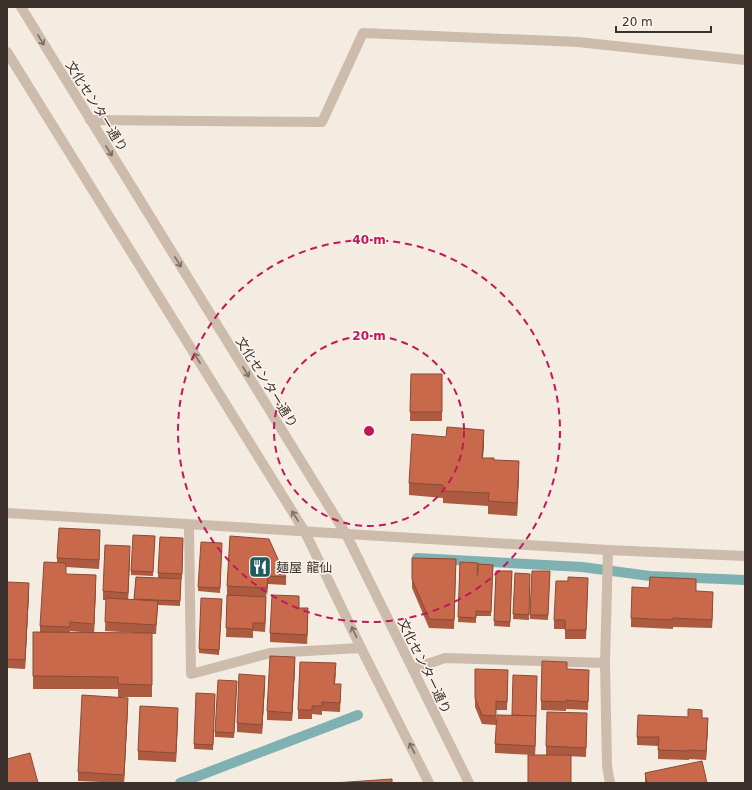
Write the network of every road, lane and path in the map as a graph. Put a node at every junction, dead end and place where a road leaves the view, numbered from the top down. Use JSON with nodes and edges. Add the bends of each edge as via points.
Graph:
{"nodes":[{"id":1,"x":21,"y":7,"type":"edge"},
{"id":2,"x":7,"y":52,"type":"edge"},
{"id":3,"x":745,"y":60,"type":"edge"},
{"id":4,"x":90,"y":120,"type":"junction"},
{"id":5,"x":7,"y":513,"type":"edge"},
{"id":6,"x":189,"y":525,"type":"junction"},
{"id":7,"x":305,"y":532,"type":"junction"},
{"id":8,"x":346,"y":534,"type":"junction"},
{"id":9,"x":608,"y":550,"type":"junction"},
{"id":10,"x":745,"y":556,"type":"edge"},
{"id":11,"x":361,"y":648,"type":"junction"},
{"id":12,"x":605,"y":662,"type":"junction"},
{"id":13,"x":413,"y":669,"type":"junction"},
{"id":14,"x":429,"y":783,"type":"edge"},
{"id":15,"x":469,"y":783,"type":"edge"},
{"id":16,"x":610,"y":783,"type":"edge"}],
"edges":[{"from":1,"to":4,"type":"street","name":"文化センター通り","one_way":true},
{"from":7,"to":2,"type":"street","one_way":true},
{"from":3,"to":4,"type":"street","via":[[578,42],[363,33],[322,122]]},
{"from":4,"to":8,"type":"street","name":"文化センター通り","one_way":true},
{"from":5,"to":6,"type":"street"},
{"from":6,"to":7,"type":"street"},
{"from":6,"to":11,"type":"street","via":[[190,674],[270,653]]},
{"from":7,"to":8,"type":"street"},
{"from":11,"to":7,"type":"street","one_way":true},
{"from":8,"to":9,"type":"street"},
{"from":8,"to":13,"type":"street","name":"文化センター通り"},
{"from":9,"to":10,"type":"street"},
{"from":9,"to":12,"type":"street"},
{"from":14,"to":11,"type":"street","one_way":true},
{"from":12,"to":13,"type":"street","via":[[445,658]]},
{"from":12,"to":16,"type":"street","via":[[606,766]]},
{"from":13,"to":15,"type":"street","name":"文化センター通り"}]}
